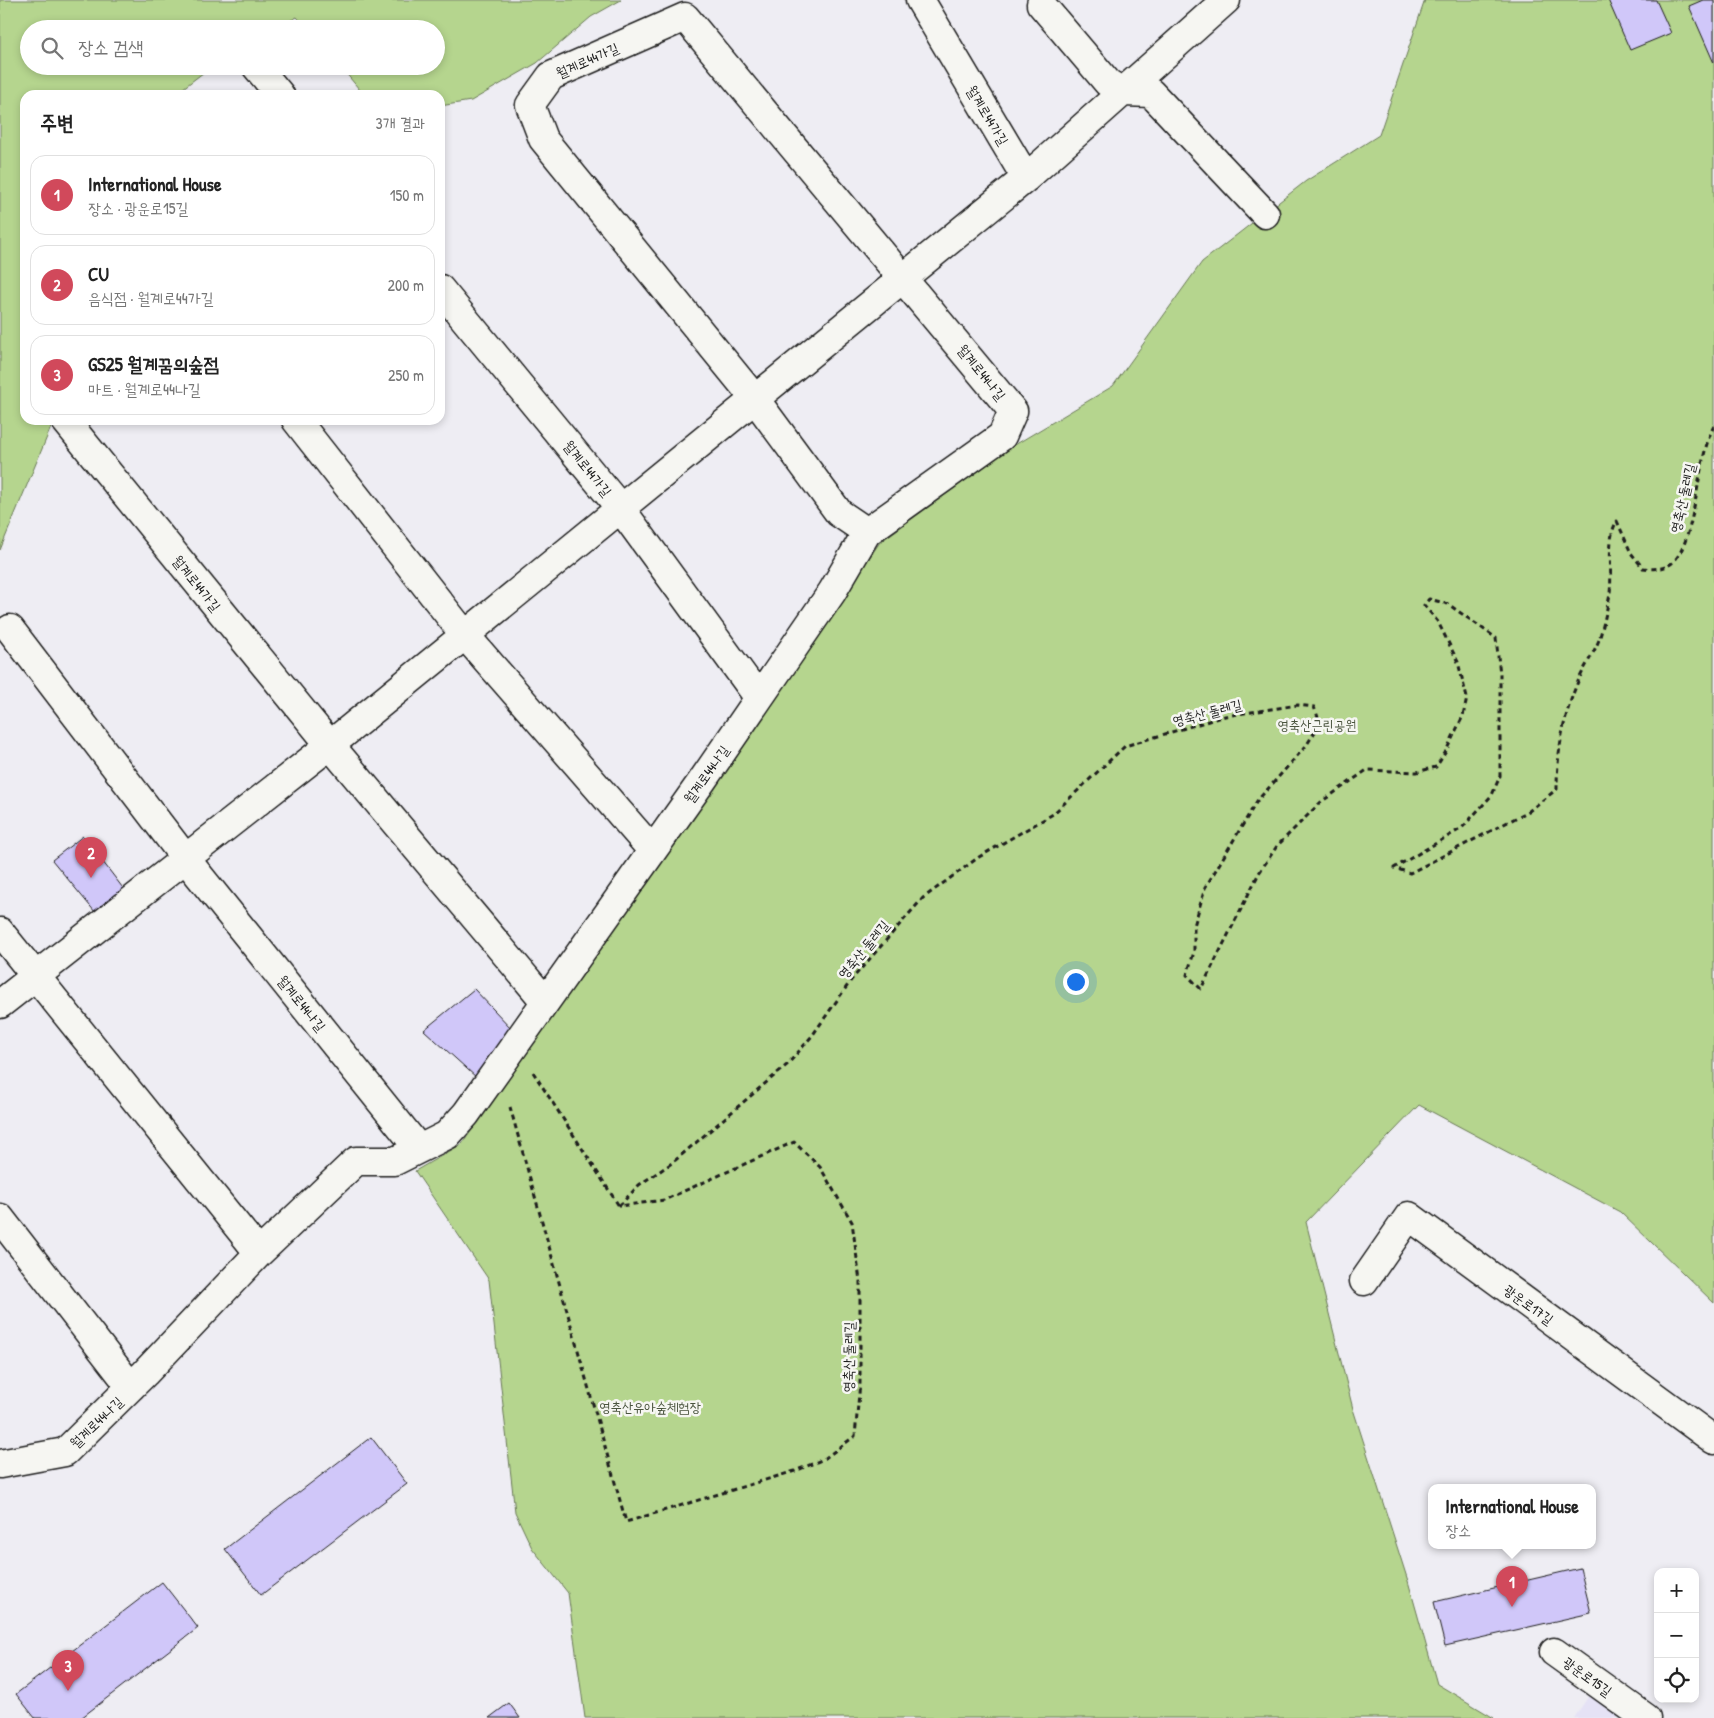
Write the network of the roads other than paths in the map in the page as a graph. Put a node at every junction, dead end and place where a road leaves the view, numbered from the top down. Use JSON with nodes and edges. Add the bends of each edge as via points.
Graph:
{"nodes":[{"id":1,"x":920,"y":0,"type":"edge"},
{"id":2,"x":1226,"y":0,"type":"edge"},
{"id":3,"x":1040,"y":4,"type":"dead end"},
{"id":4,"x":263,"y":75,"type":"edge"},
{"id":5,"x":276,"y":90,"type":"edge"},
{"id":6,"x":1123,"y":92,"type":"junction"},
{"id":7,"x":1026,"y":178,"type":"junction"},
{"id":8,"x":1265,"y":214,"type":"dead end"},
{"id":9,"x":903,"y":278,"type":"junction"},
{"id":10,"x":445,"y":295,"type":"edge"},
{"id":11,"x":756,"y":399,"type":"junction"},
{"id":12,"x":69,"y":425,"type":"edge"},
{"id":13,"x":300,"y":425,"type":"edge"},
{"id":14,"x":621,"y":509,"type":"junction"},
{"id":15,"x":867,"y":532,"type":"junction"},
{"id":16,"x":10,"y":629,"type":"dead end"},
{"id":17,"x":464,"y":634,"type":"junction"},
{"id":18,"x":759,"y":698,"type":"junction"},
{"id":19,"x":330,"y":745,"type":"junction"},
{"id":20,"x":652,"y":850,"type":"junction"},
{"id":21,"x":185,"y":858,"type":"junction"},
{"id":22,"x":0,"y":932,"type":"edge"},
{"id":23,"x":36,"y":974,"type":"junction"},
{"id":24,"x":545,"y":1001,"type":"junction"},
{"id":25,"x":0,"y":1004,"type":"edge"},
{"id":26,"x":419,"y":1149,"type":"junction"},
{"id":27,"x":0,"y":1218,"type":"edge"},
{"id":28,"x":259,"y":1253,"type":"junction"},
{"id":29,"x":1364,"y":1281,"type":"dead end"},
{"id":30,"x":131,"y":1387,"type":"junction"},
{"id":31,"x":1714,"y":1440,"type":"edge"},
{"id":32,"x":0,"y":1464,"type":"edge"},
{"id":33,"x":1554,"y":1652,"type":"dead end"},
{"id":34,"x":1646,"y":1718,"type":"edge"}],
"edges":[{"from":1,"to":7,"type":"street","name":"월계로44가길"},
{"from":2,"to":6,"type":"street","name":"월계로44가길"},
{"from":3,"to":6,"type":"street","via":[[1108,83]]},
{"from":4,"to":5,"type":"street"},
{"from":6,"to":7,"type":"street","name":"월계로44가길"},
{"from":6,"to":8,"type":"street","via":[[1151,93]]},
{"from":7,"to":9,"type":"street","name":"월계로44가길"},
{"from":9,"to":11,"type":"street","name":"월계로44가길"},
{"from":9,"to":11,"type":"street","name":"월계로44가길","via":[[686,17],[551,76],[530,105],[543,139]]},
{"from":9,"to":15,"type":"street","name":"월계로44나길","via":[[1013,411],[1002,436]]},
{"from":10,"to":14,"type":"street","name":"월계로44가길"},
{"from":11,"to":14,"type":"street","name":"월계로44가길"},
{"from":11,"to":15,"type":"street","via":[[839,513]]},
{"from":12,"to":19,"type":"street","name":"월계로44가길"},
{"from":13,"to":17,"type":"street"},
{"from":14,"to":17,"type":"street","name":"월계로44가길"},
{"from":14,"to":18,"type":"street"},
{"from":15,"to":18,"type":"street","name":"월계로44나길","via":[[832,592]]},
{"from":16,"to":21,"type":"street"},
{"from":17,"to":19,"type":"street","name":"월계로44가길"},
{"from":17,"to":20,"type":"street"},
{"from":18,"to":20,"type":"street","name":"월계로44나길"},
{"from":19,"to":21,"type":"street","name":"월계로44가길"},
{"from":19,"to":24,"type":"street"},
{"from":20,"to":24,"type":"street","name":"월계로44나길"},
{"from":21,"to":23,"type":"street","name":"월계로44가길"},
{"from":21,"to":26,"type":"street","name":"월계로44나길"},
{"from":22,"to":23,"type":"street"},
{"from":23,"to":25,"type":"street","name":"월계로44가길"},
{"from":23,"to":28,"type":"street"},
{"from":24,"to":26,"type":"street","name":"월계로44나길","via":[[466,1114],[447,1135]]},
{"from":26,"to":28,"type":"street","name":"월계로44나길","via":[[395,1161],[356,1161]]},
{"from":27,"to":30,"type":"street","name":"월계로44나길"},
{"from":28,"to":30,"type":"street","name":"월계로44나길"},
{"from":29,"to":31,"type":"street","name":"광운로17길","via":[[1409,1216]]},
{"from":30,"to":32,"type":"street","name":"월계로44나길","via":[[65,1452]]},
{"from":33,"to":34,"type":"street","name":"광운로15길"}]}
